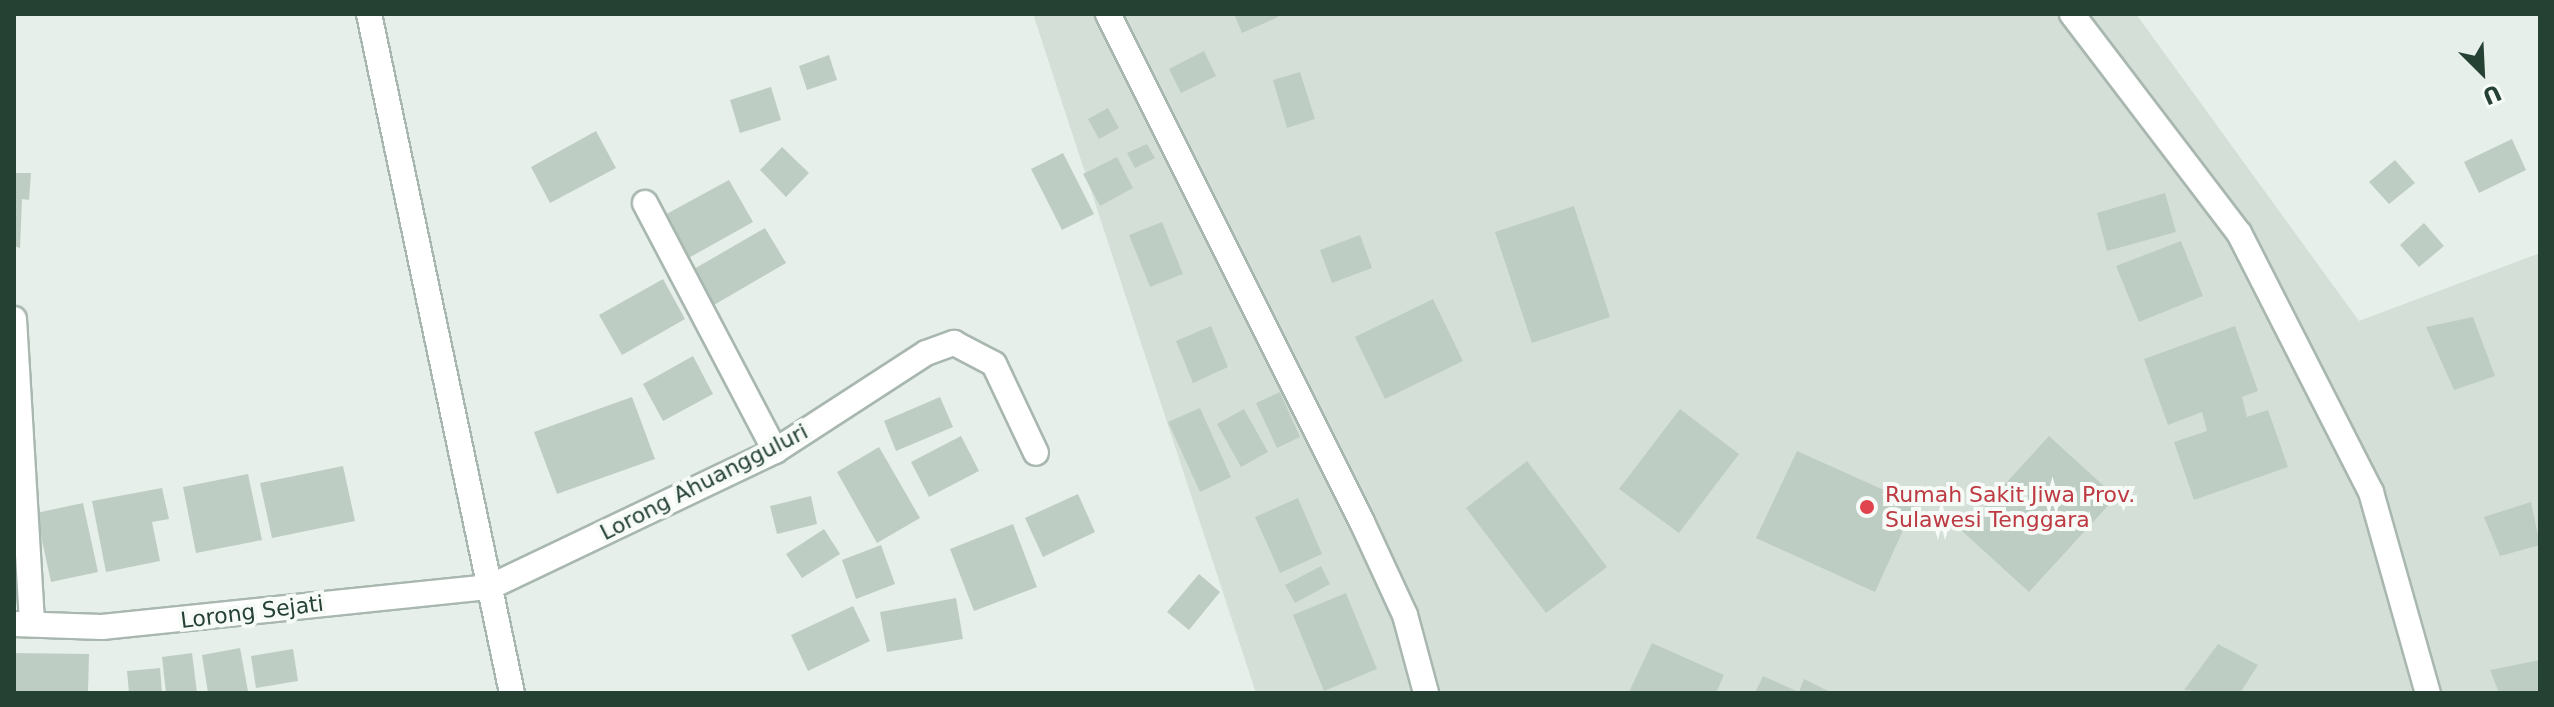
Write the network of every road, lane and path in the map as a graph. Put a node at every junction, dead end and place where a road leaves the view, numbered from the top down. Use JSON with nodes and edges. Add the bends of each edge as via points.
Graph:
{"nodes":[{"id":1,"x":369,"y":14,"type":"edge"},
{"id":2,"x":1108,"y":14,"type":"edge"},
{"id":3,"x":2072,"y":14,"type":"edge"},
{"id":4,"x":645,"y":203,"type":"dead end"},
{"id":5,"x":14,"y":319,"type":"edge"},
{"id":6,"x":775,"y":451,"type":"junction"},
{"id":7,"x":1036,"y":453,"type":"dead end"},
{"id":8,"x":490,"y":587,"type":"junction"},
{"id":9,"x":23,"y":623,"type":"edge"},
{"id":10,"x":512,"y":693,"type":"edge"},
{"id":11,"x":1426,"y":693,"type":"edge"},
{"id":12,"x":2428,"y":693,"type":"edge"}],
"edges":[{"from":1,"to":8,"type":"street"},
{"from":2,"to":11,"type":"street","via":[[1362,522],[1405,615]]},
{"from":3,"to":12,"type":"street","via":[[2239,233],[2371,492]]},
{"from":4,"to":6,"type":"street"},
{"from":5,"to":9,"type":"street"},
{"from":6,"to":7,"type":"street","name":"Lorong Ahuangguluri","via":[[926,353],[954,343],[994,364]]},
{"from":6,"to":8,"type":"street","name":"Lorong Ahuangguluri"},
{"from":8,"to":9,"type":"street","name":"Lorong Sejati","via":[[102,627]]},
{"from":8,"to":10,"type":"street"}]}
